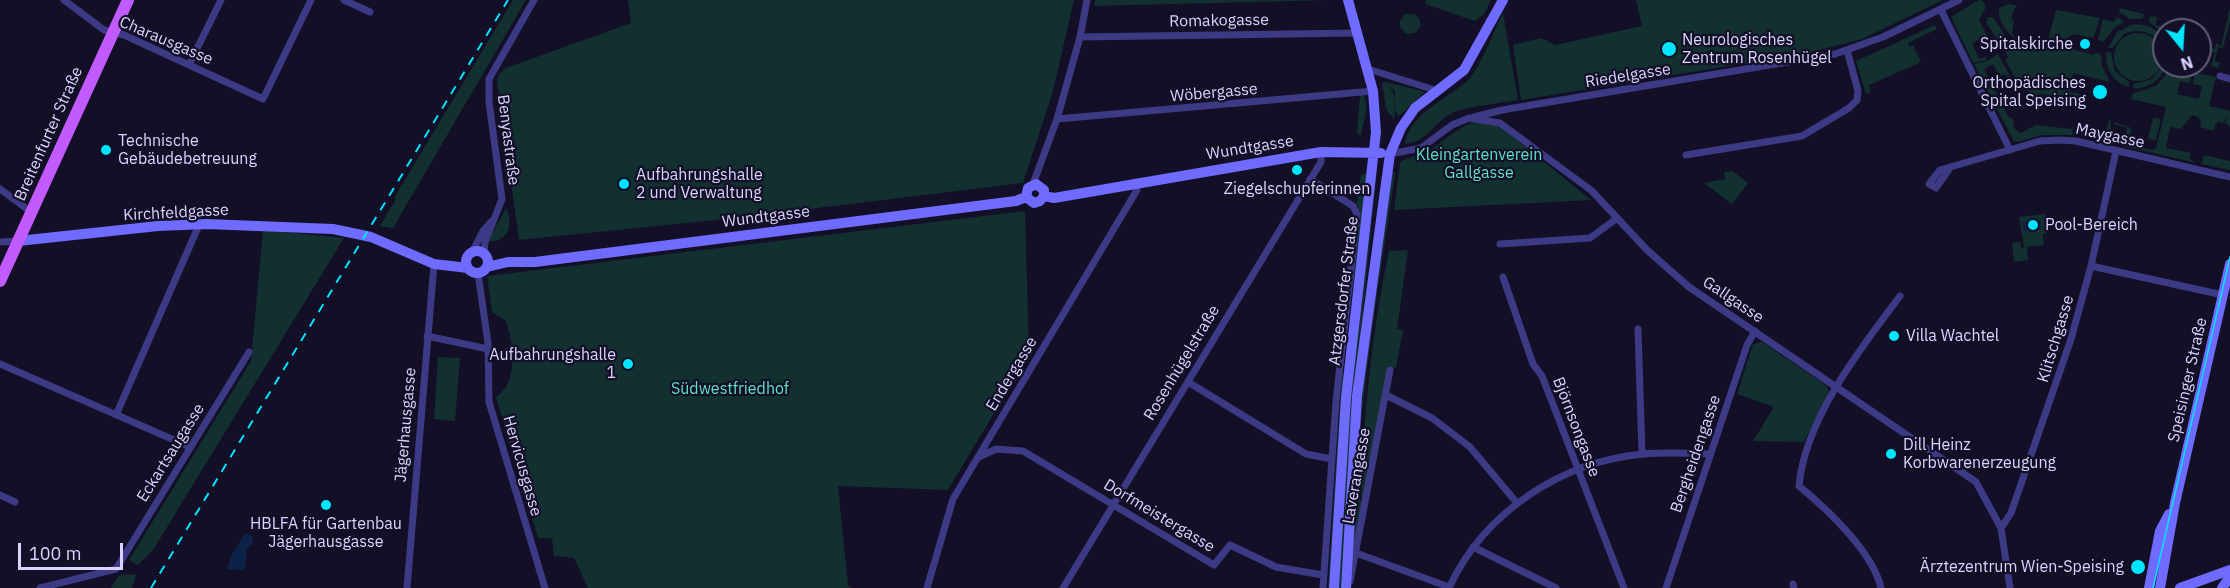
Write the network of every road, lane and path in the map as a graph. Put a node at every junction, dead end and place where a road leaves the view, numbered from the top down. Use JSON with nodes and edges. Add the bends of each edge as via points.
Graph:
{"nodes":[{"id":1,"x":64,"y":0,"type":"edge"},
{"id":2,"x":128,"y":0,"type":"edge"},
{"id":3,"x":220,"y":0,"type":"edge"},
{"id":4,"x":311,"y":0,"type":"edge"},
{"id":5,"x":344,"y":0,"type":"edge"},
{"id":6,"x":534,"y":0,"type":"edge"},
{"id":7,"x":1087,"y":0,"type":"edge"},
{"id":8,"x":1348,"y":0,"type":"edge"},
{"id":9,"x":1503,"y":0,"type":"edge"},
{"id":10,"x":1959,"y":0,"type":"edge"},
{"id":11,"x":1941,"y":10,"type":"junction"},
{"id":12,"x":370,"y":12,"type":"dead end"},
{"id":13,"x":113,"y":33,"type":"junction"},
{"id":14,"x":1358,"y":33,"type":"junction"},
{"id":15,"x":1080,"y":37,"type":"junction"},
{"id":16,"x":1847,"y":50,"type":"junction"},
{"id":17,"x":189,"y":65,"type":"junction"},
{"id":18,"x":1368,"y":69,"type":"junction"},
{"id":19,"x":2220,"y":76,"type":"dead end"},
{"id":20,"x":2230,"y":79,"type":"edge"},
{"id":21,"x":1373,"y":91,"type":"junction"},
{"id":22,"x":1438,"y":91,"type":"junction"},
{"id":23,"x":1502,"y":110,"type":"junction"},
{"id":24,"x":1469,"y":118,"type":"junction"},
{"id":25,"x":1057,"y":119,"type":"junction"},
{"id":26,"x":1508,"y":127,"type":"junction"},
{"id":27,"x":2010,"y":150,"type":"junction"},
{"id":28,"x":2116,"y":151,"type":"junction"},
{"id":29,"x":1321,"y":152,"type":"junction"},
{"id":30,"x":1374,"y":153,"type":"junction"},
{"id":31,"x":1390,"y":153,"type":"junction"},
{"id":32,"x":1686,"y":154,"type":"dead end"},
{"id":33,"x":1950,"y":168,"type":"dead end"},
{"id":34,"x":2230,"y":177,"type":"edge"},
{"id":35,"x":1310,"y":179,"type":"junction"},
{"id":36,"x":1137,"y":182,"type":"junction"},
{"id":37,"x":1033,"y":184,"type":"junction"},
{"id":38,"x":0,"y":189,"type":"edge"},
{"id":39,"x":1044,"y":196,"type":"junction"},
{"id":40,"x":1026,"y":197,"type":"junction"},
{"id":41,"x":31,"y":212,"type":"junction"},
{"id":42,"x":1616,"y":219,"type":"junction"},
{"id":43,"x":493,"y":221,"type":"junction"},
{"id":44,"x":199,"y":225,"type":"junction"},
{"id":45,"x":353,"y":232,"type":"joint"},
{"id":46,"x":0,"y":242,"type":"edge"},
{"id":47,"x":18,"y":242,"type":"junction"},
{"id":48,"x":1500,"y":244,"type":"dead end"},
{"id":49,"x":478,"y":261,"type":"junction"},
{"id":50,"x":434,"y":264,"type":"junction"},
{"id":51,"x":2230,"y":264,"type":"edge"},
{"id":52,"x":2091,"y":266,"type":"junction"},
{"id":53,"x":1503,"y":277,"type":"dead end"},
{"id":54,"x":0,"y":281,"type":"edge"},
{"id":55,"x":2223,"y":295,"type":"junction"},
{"id":56,"x":1900,"y":296,"type":"dead end"},
{"id":57,"x":1638,"y":329,"type":"dead end"},
{"id":58,"x":1755,"y":331,"type":"junction"},
{"id":59,"x":427,"y":336,"type":"junction"},
{"id":60,"x":488,"y":349,"type":"junction"},
{"id":61,"x":249,"y":352,"type":"dead end"},
{"id":62,"x":0,"y":364,"type":"edge"},
{"id":63,"x":1390,"y":370,"type":"dead end"},
{"id":64,"x":1188,"y":382,"type":"junction"},
{"id":65,"x":1837,"y":387,"type":"junction"},
{"id":66,"x":1386,"y":395,"type":"junction"},
{"id":67,"x":116,"y":415,"type":"junction"},
{"id":68,"x":190,"y":447,"type":"junction"},
{"id":69,"x":1642,"y":454,"type":"junction"},
{"id":70,"x":1709,"y":454,"type":"junction"},
{"id":71,"x":978,"y":457,"type":"junction"},
{"id":72,"x":1332,"y":459,"type":"junction"},
{"id":73,"x":1578,"y":470,"type":"junction"},
{"id":74,"x":0,"y":495,"type":"edge"},
{"id":75,"x":15,"y":502,"type":"dead end"},
{"id":76,"x":1517,"y":503,"type":"junction"},
{"id":77,"x":2175,"y":503,"type":"junction"},
{"id":78,"x":1113,"y":504,"type":"junction"},
{"id":79,"x":2001,"y":528,"type":"junction"},
{"id":80,"x":1473,"y":547,"type":"junction"},
{"id":81,"x":1356,"y":553,"type":"junction"},
{"id":82,"x":2230,"y":570,"type":"edge"},
{"id":83,"x":1323,"y":575,"type":"junction"},
{"id":84,"x":2230,"y":577,"type":"edge"},
{"id":85,"x":1346,"y":586,"type":"edge"},
{"id":86,"x":1449,"y":587,"type":"edge"},
{"id":87,"x":40,"y":588,"type":"edge"},
{"id":88,"x":406,"y":588,"type":"edge"},
{"id":89,"x":544,"y":588,"type":"edge"},
{"id":90,"x":927,"y":588,"type":"edge"},
{"id":91,"x":1064,"y":588,"type":"edge"},
{"id":92,"x":1323,"y":588,"type":"edge"},
{"id":93,"x":1334,"y":588,"type":"edge"},
{"id":94,"x":1556,"y":588,"type":"edge"},
{"id":95,"x":1624,"y":588,"type":"edge"},
{"id":96,"x":1666,"y":588,"type":"edge"},
{"id":97,"x":1881,"y":588,"type":"edge"},
{"id":98,"x":2010,"y":588,"type":"edge"},
{"id":99,"x":2149,"y":588,"type":"edge"},
{"id":100,"x":2160,"y":588,"type":"edge"},
{"id":101,"x":2180,"y":588,"type":"edge"},
{"id":102,"x":2222,"y":588,"type":"edge"}],
"edges":[{"from":1,"to":13,"type":"street","name":"Charausgasse"},
{"from":2,"to":13,"type":"main road","name":"Breitenfurter Straße"},
{"from":3,"to":17,"type":"street"},
{"from":4,"to":17,"type":"street","name":"Charausgasse","via":[[263,99]]},
{"from":5,"to":12,"type":"street"},
{"from":6,"to":43,"type":"street","name":"Benyastraße","via":[[489,79],[502,199]]},
{"from":7,"to":15,"type":"street"},
{"from":8,"to":14,"type":"main road","name":"Atzgersdorfer Straße"},
{"from":9,"to":22,"type":"main road","via":[[1464,70]]},
{"from":10,"to":11,"type":"street","name":"Riedelgasse"},
{"from":11,"to":16,"type":"street","name":"Riedelgasse"},
{"from":11,"to":27,"type":"street"},
{"from":13,"to":17,"type":"street","name":"Charausgasse","via":[[124,34]]},
{"from":13,"to":41,"type":"main road","name":"Breitenfurter Straße"},
{"from":14,"to":15,"type":"street","name":"Romakogasse"},
{"from":14,"to":18,"type":"main road","name":"Atzgersdorfer Straße"},
{"from":15,"to":25,"type":"street"},
{"from":16,"to":23,"type":"street","name":"Riedelgasse","via":[[1785,64]]},
{"from":16,"to":32,"type":"street","via":[[1858,91],[1857,100],[1849,108],[1802,136]]},
{"from":18,"to":21,"type":"main road","name":"Atzgersdorfer Straße"},
{"from":18,"to":22,"type":"street"},
{"from":19,"to":20,"type":"street"},
{"from":21,"to":25,"type":"street","name":"Wöbergasse"},
{"from":21,"to":30,"type":"main road","name":"Atzgersdorfer Straße"},
{"from":22,"to":31,"type":"main road","via":[[1409,116]]},
{"from":23,"to":24,"type":"street","name":"Riedelgasse"},
{"from":23,"to":26,"type":"street"},
{"from":24,"to":26,"type":"street","name":"Gallgasse"},
{"from":24,"to":31,"type":"street","via":[[1452,125],[1421,148]]},
{"from":25,"to":37,"type":"street"},
{"from":26,"to":42,"type":"street","name":"Gallgasse","via":[[1592,191]]},
{"from":27,"to":28,"type":"street","name":"Maygasse","via":[[2059,140]]},
{"from":27,"to":33,"type":"street","name":"Maygasse"},
{"from":28,"to":34,"type":"street","name":"Maygasse"},
{"from":28,"to":52,"type":"street","name":"Klitschgasse"},
{"from":29,"to":30,"type":"main road","name":"Wundtgasse"},
{"from":29,"to":35,"type":"street","name":"Rosenhügelstraße","via":[[1321,162]]},
{"from":29,"to":36,"type":"main road","name":"Wundtgasse"},
{"from":30,"to":31,"type":"main road","name":"Wundtgasse"},
{"from":30,"to":93,"type":"main road","name":"Atzgersdorfer Straße","via":[[1346,398]]},
{"from":31,"to":85,"type":"main road","name":"Atzgersdorfer Straße","via":[[1357,396]]},
{"from":35,"to":64,"type":"street","name":"Rosenhügelstraße"},
{"from":35,"to":72,"type":"street","name":"Atzgersdorfer Straße","via":[[1353,206],[1357,214],[1350,250]]},
{"from":36,"to":39,"type":"main road","name":"Wundtgasse","via":[[1054,198]]},
{"from":36,"to":71,"type":"street","name":"Endergasse","via":[[1137,190]]},
{"from":37,"to":39,"type":"main road","via":[[1042,187]]},
{"from":37,"to":40,"type":"main road"},
{"from":38,"to":41,"type":"street"},
{"from":39,"to":40,"type":"main road","via":[[1037,202]]},
{"from":40,"to":49,"type":"main road","name":"Wundtgasse","via":[[535,262]]},
{"from":41,"to":47,"type":"main road","name":"Breitenfurter Straße"},
{"from":42,"to":48,"type":"street","via":[[1590,238]]},
{"from":42,"to":58,"type":"street","name":"Gallgasse","via":[[1671,272]]},
{"from":43,"to":49,"type":"street","name":"Benyastraße"},
{"from":43,"to":49,"type":"street","name":"Benyastraße","via":[[483,231]]},
{"from":44,"to":45,"type":"main road","name":"Kirchfeldgasse"},
{"from":44,"to":47,"type":"main road","name":"Kirchfeldgasse"},
{"from":44,"to":67,"type":"street"},
{"from":45,"to":50,"type":"main road","name":"Wundtgasse"},
{"from":46,"to":47,"type":"street","name":"Kirchfeldgasse"},
{"from":47,"to":54,"type":"main road","name":"Breitenfurter Straße"},
{"from":49,"to":50,"type":"main road","name":"Wundtgasse"},
{"from":49,"to":60,"type":"street","name":"Hervicusgasse"},
{"from":50,"to":59,"type":"street","name":"Jägerhausgasse"},
{"from":51,"to":55,"type":"main road","name":"Speisinger Straße"},
{"from":52,"to":55,"type":"street"},
{"from":52,"to":79,"type":"street","name":"Klitschgasse","via":[[2045,418],[2011,513]]},
{"from":53,"to":73,"type":"street","name":"Björnsongasse","via":[[1533,364],[1542,376]]},
{"from":55,"to":77,"type":"main road","name":"Speisinger Straße"},
{"from":56,"to":65,"type":"street"},
{"from":57,"to":69,"type":"street"},
{"from":58,"to":65,"type":"street","name":"Gallgasse"},
{"from":58,"to":70,"type":"street","name":"Bergheidengasse"},
{"from":59,"to":60,"type":"street"},
{"from":59,"to":88,"type":"street","name":"Jägerhausgasse"},
{"from":60,"to":89,"type":"street","name":"Hervicusgasse","via":[[489,402]]},
{"from":61,"to":68,"type":"street","name":"Eckartsaugasse"},
{"from":62,"to":67,"type":"street"},
{"from":63,"to":66,"type":"street","name":"Laverangasse"},
{"from":64,"to":72,"type":"street","via":[[1306,454]]},
{"from":64,"to":78,"type":"street","name":"Rosenhügelstraße"},
{"from":65,"to":79,"type":"street","name":"Gallgasse","via":[[1977,482]]},
{"from":65,"to":97,"type":"street","via":[[1806,449],[1799,486],[1839,521],[1876,572]]},
{"from":66,"to":76,"type":"street","via":[[1432,418],[1470,447]]},
{"from":66,"to":81,"type":"street","name":"Laverangasse"},
{"from":67,"to":68,"type":"street"},
{"from":68,"to":87,"type":"street","name":"Eckartsaugasse","via":[[116,569]]},
{"from":69,"to":70,"type":"street"},
{"from":69,"to":73,"type":"street"},
{"from":70,"to":96,"type":"street","name":"Bergheidengasse"},
{"from":71,"to":78,"type":"street","name":"Dorfmeistergasse","via":[[996,449],[1023,451]]},
{"from":71,"to":90,"type":"street","name":"Endergasse","via":[[953,499]]},
{"from":72,"to":83,"type":"street","name":"Atzgersdorfer Straße"},
{"from":73,"to":76,"type":"street"},
{"from":73,"to":95,"type":"street","name":"Björnsongasse"},
{"from":74,"to":75,"type":"street"},
{"from":76,"to":80,"type":"street"},
{"from":77,"to":99,"type":"main road","name":"Speisinger Straße","via":[[2160,531]]},
{"from":77,"to":100,"type":"main road","name":"Speisinger Straße"},
{"from":78,"to":83,"type":"street","name":"Dorfmeistergasse","via":[[1214,565],[1230,545],[1275,567]]},
{"from":78,"to":91,"type":"street","name":"Rosenhügelstraße"},
{"from":79,"to":98,"type":"street","name":"Gallgasse"},
{"from":80,"to":86,"type":"street"},
{"from":80,"to":94,"type":"street"},
{"from":81,"to":85,"type":"street","name":"Laverangasse","via":[[1351,580]]},
{"from":81,"to":86,"type":"street"},
{"from":82,"to":101,"type":"main road"},
{"from":83,"to":92,"type":"street","name":"Atzgersdorfer Straße"},
{"from":84,"to":102,"type":"main road"}]}
